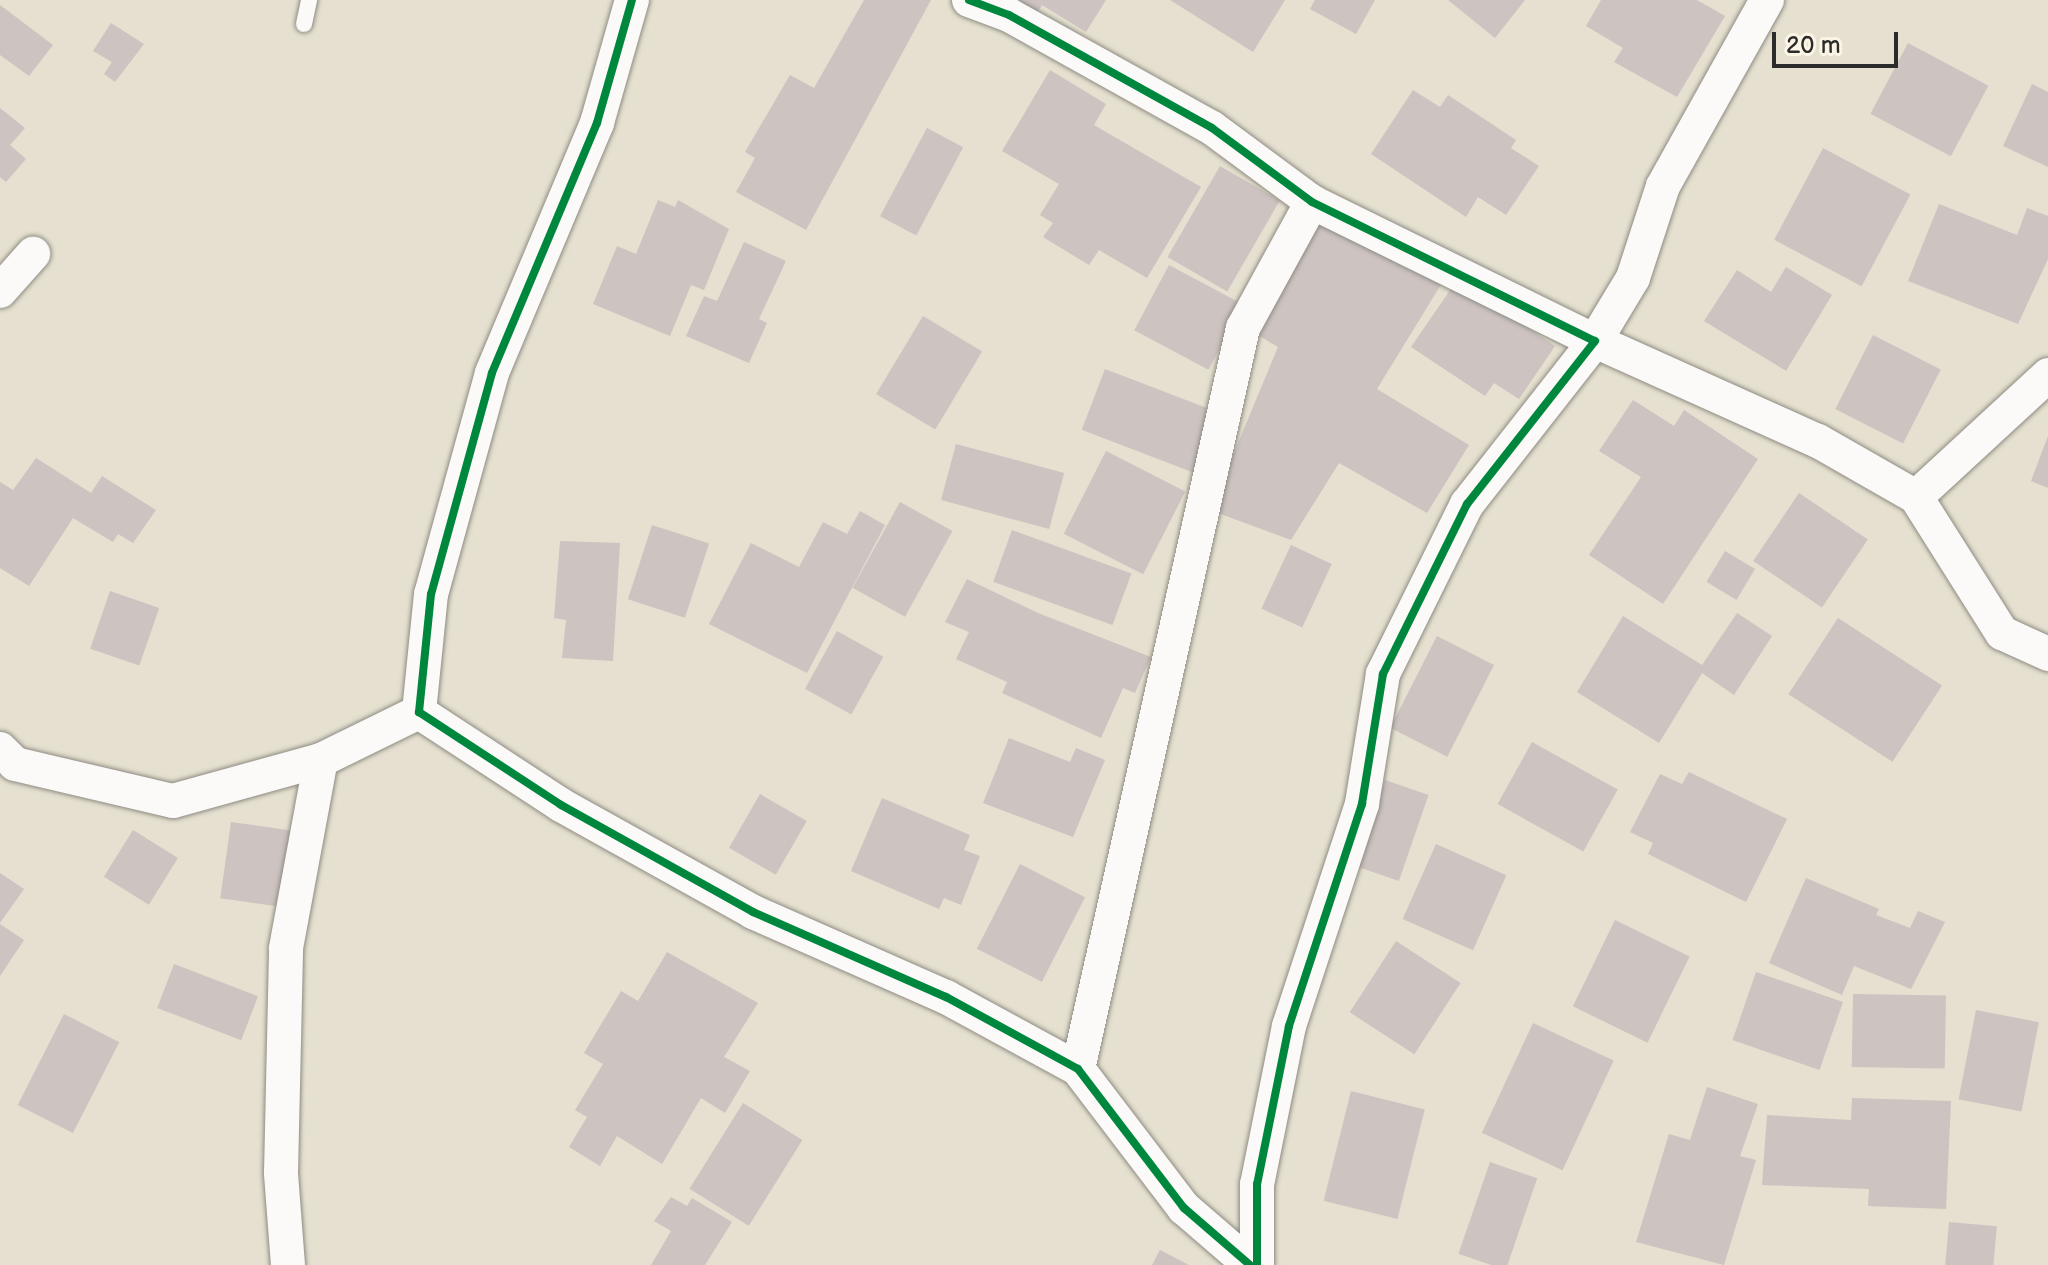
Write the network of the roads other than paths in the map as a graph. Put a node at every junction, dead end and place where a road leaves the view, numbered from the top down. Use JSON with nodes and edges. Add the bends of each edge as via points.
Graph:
{"nodes":[{"id":1,"x":309,"y":0,"type":"edge"},
{"id":2,"x":632,"y":0,"type":"edge"},
{"id":3,"x":969,"y":0,"type":"edge"},
{"id":4,"x":1767,"y":0,"type":"edge"},
{"id":5,"x":304,"y":24,"type":"dead end"},
{"id":6,"x":1312,"y":202,"type":"junction"},
{"id":7,"x":33,"y":254,"type":"dead end"},
{"id":8,"x":0,"y":291,"type":"edge"},
{"id":9,"x":1595,"y":341,"type":"junction"},
{"id":10,"x":2048,"y":375,"type":"edge"},
{"id":11,"x":1916,"y":497,"type":"junction"},
{"id":12,"x":2048,"y":654,"type":"edge"},
{"id":13,"x":419,"y":712,"type":"junction"},
{"id":14,"x":0,"y":749,"type":"edge"},
{"id":15,"x":321,"y":760,"type":"junction"},
{"id":16,"x":1078,"y":1069,"type":"junction"},
{"id":17,"x":288,"y":1265,"type":"edge"},
{"id":18,"x":1250,"y":1265,"type":"edge"},
{"id":19,"x":1257,"y":1265,"type":"edge"}],
"edges":[{"from":1,"to":5,"type":"lane"},
{"from":2,"to":13,"type":"street","via":[[597,123],[492,373],[431,594]]},
{"from":3,"to":6,"type":"street","via":[[1009,15],[1212,128]]},
{"from":4,"to":9,"type":"street","via":[[1663,186],[1633,278]]},
{"from":6,"to":9,"type":"street"},
{"from":6,"to":16,"type":"street","via":[[1243,328]]},
{"from":7,"to":8,"type":"street"},
{"from":9,"to":11,"type":"street","via":[[1818,441]]},
{"from":9,"to":19,"type":"street","via":[[1467,504],[1383,674],[1362,804],[1289,1026],[1257,1184]]},
{"from":10,"to":11,"type":"street"},
{"from":11,"to":12,"type":"street","via":[[2002,633]]},
{"from":13,"to":15,"type":"street"},
{"from":13,"to":16,"type":"street","via":[[561,805],[753,912],[946,997]]},
{"from":14,"to":15,"type":"street","via":[[15,764],[173,801]]},
{"from":15,"to":17,"type":"street","via":[[286,948],[281,1173]]},
{"from":16,"to":18,"type":"street","via":[[1184,1208]]}]}
